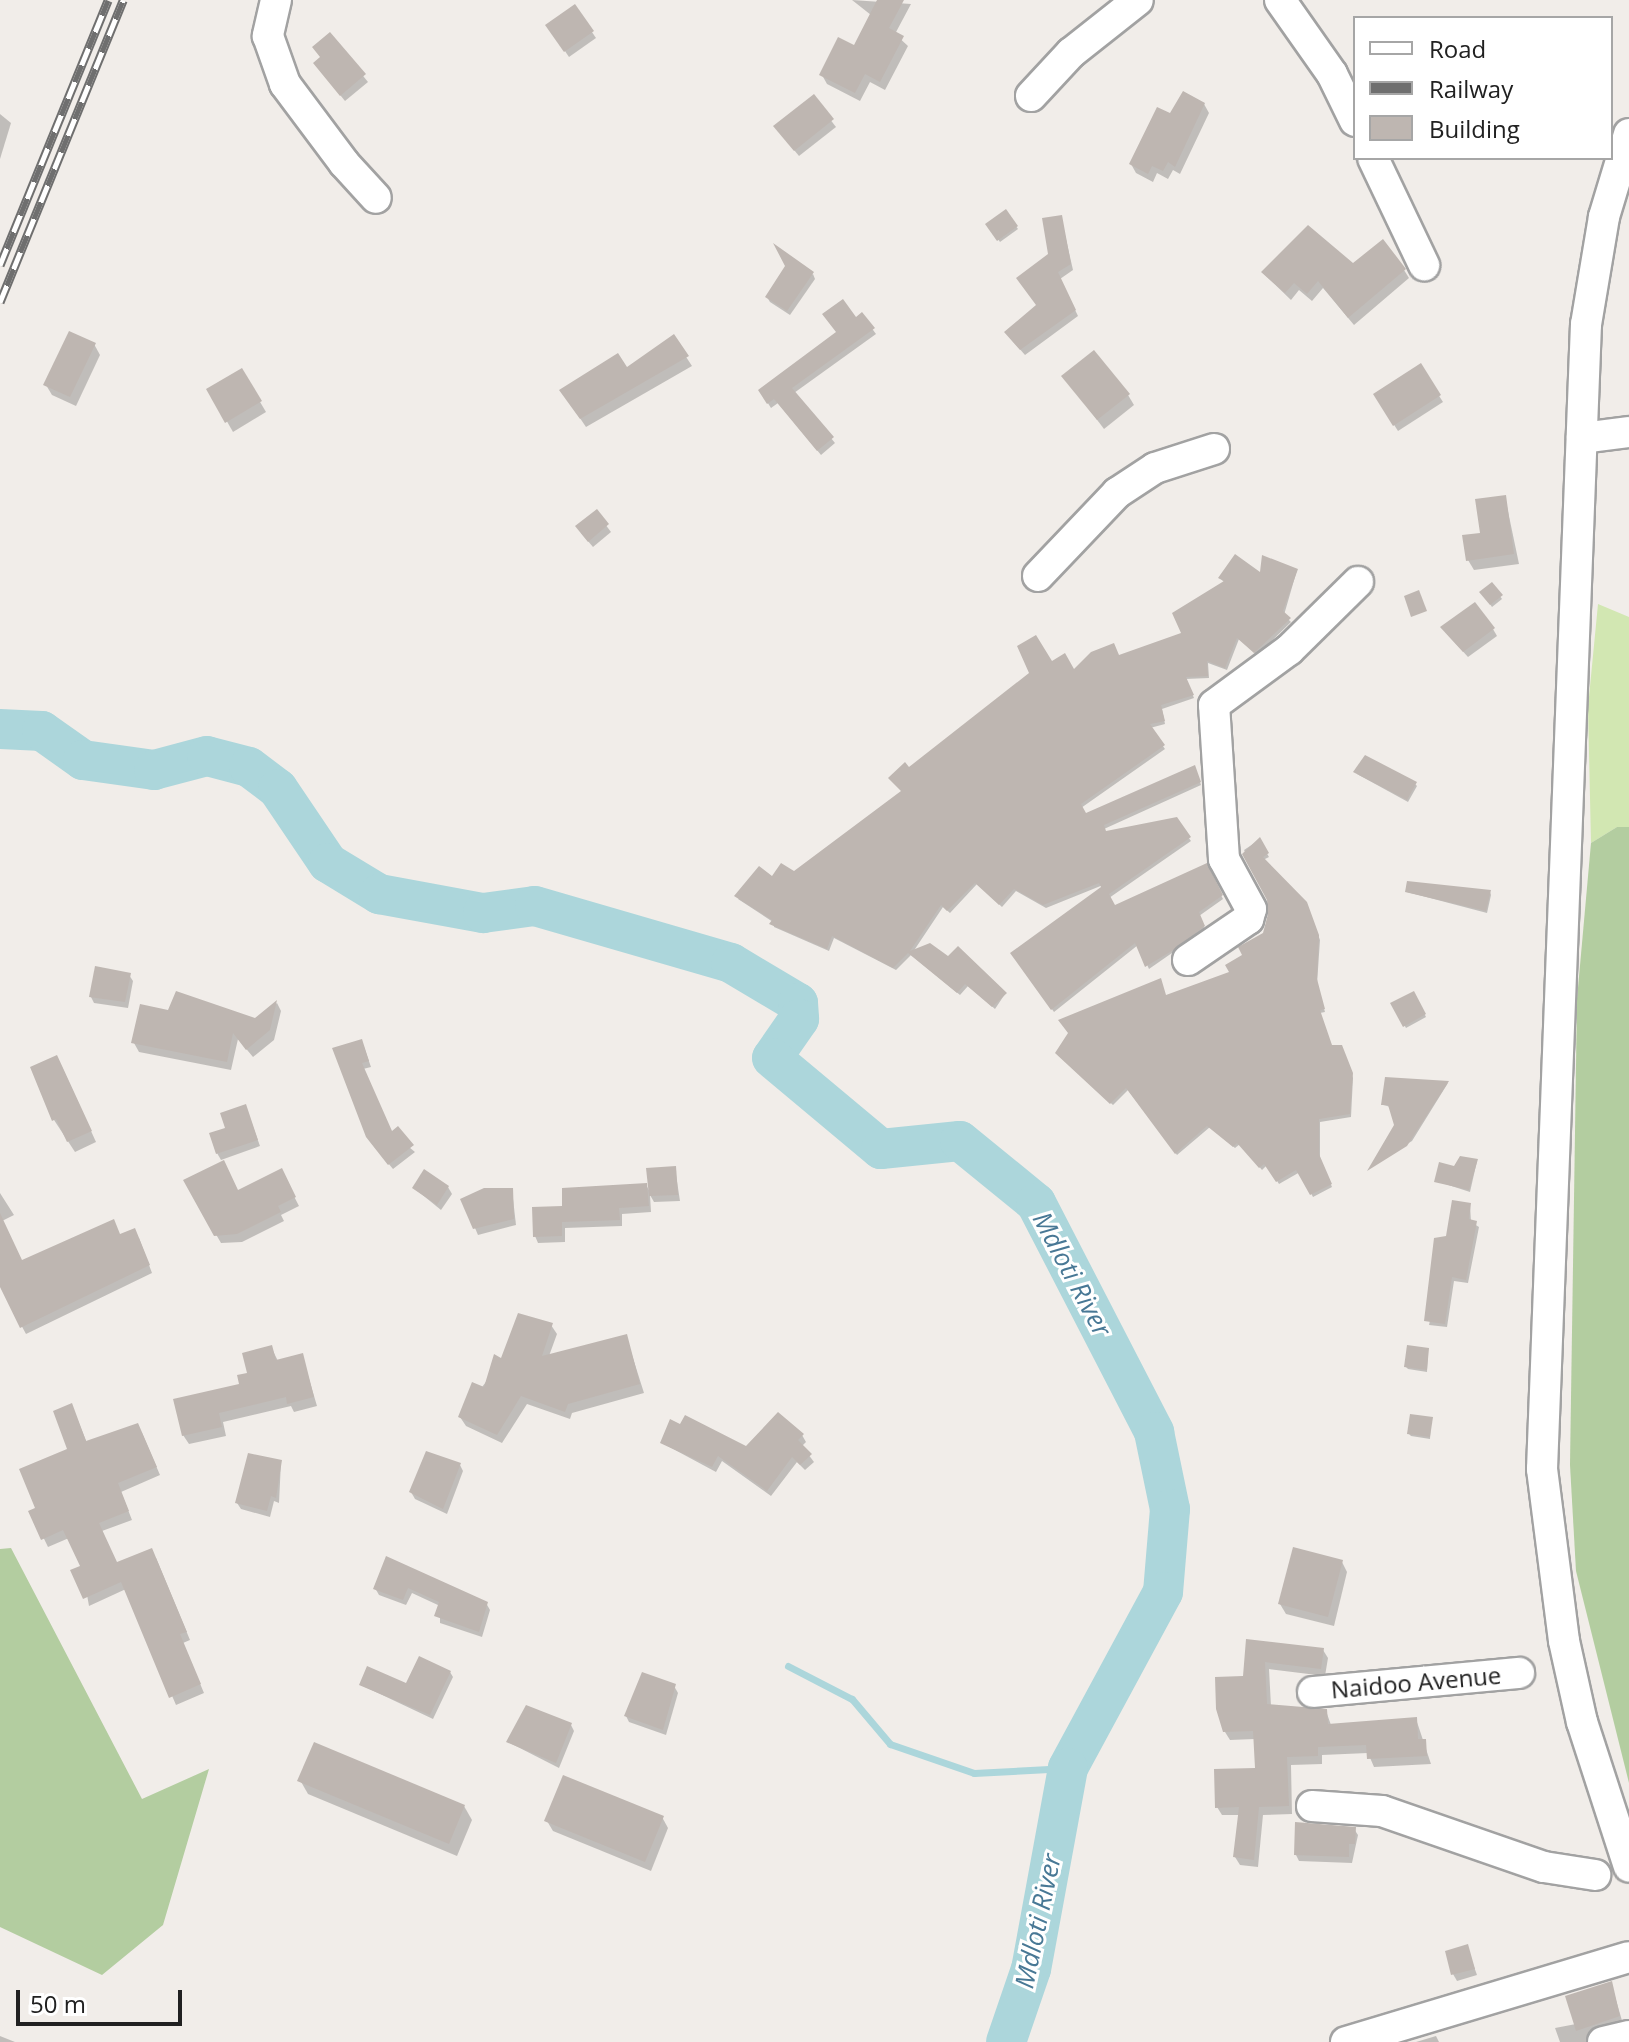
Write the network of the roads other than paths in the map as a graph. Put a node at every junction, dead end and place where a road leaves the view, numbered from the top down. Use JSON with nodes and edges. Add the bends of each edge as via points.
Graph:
{"nodes":[{"id":1,"x":276,"y":0,"type":"edge"},
{"id":2,"x":1138,"y":0,"type":"edge"},
{"id":3,"x":1280,"y":0,"type":"edge"},
{"id":4,"x":1031,"y":96,"type":"dead end"},
{"id":5,"x":1353,"y":117,"type":"edge"},
{"id":6,"x":1629,"y":134,"type":"edge"},
{"id":7,"x":1374,"y":160,"type":"edge"},
{"id":8,"x":376,"y":198,"type":"dead end"},
{"id":9,"x":1424,"y":265,"type":"dead end"},
{"id":10,"x":1629,"y":432,"type":"edge"},
{"id":11,"x":1582,"y":438,"type":"junction"},
{"id":12,"x":1214,"y":449,"type":"dead end"},
{"id":13,"x":1038,"y":576,"type":"dead end"},
{"id":14,"x":1358,"y":582,"type":"dead end"},
{"id":15,"x":1188,"y":960,"type":"dead end"},
{"id":16,"x":1519,"y":1673,"type":"dead end"},
{"id":17,"x":1313,"y":1692,"type":"dead end"},
{"id":18,"x":1312,"y":1806,"type":"dead end"},
{"id":19,"x":1629,"y":1867,"type":"edge"},
{"id":20,"x":1595,"y":1875,"type":"dead end"},
{"id":21,"x":1629,"y":1957,"type":"edge"},
{"id":22,"x":1629,"y":2036,"type":"edge"},
{"id":23,"x":1346,"y":2042,"type":"edge"},
{"id":24,"x":1603,"y":2042,"type":"edge"}],
"edges":[{"from":1,"to":8,"type":"street","via":[[268,36],[285,84]]},
{"from":2,"to":4,"type":"street","via":[[1071,53]]},
{"from":3,"to":5,"type":"street","via":[[1332,74]]},
{"from":6,"to":11,"type":"street","via":[[1592,281]]},
{"from":7,"to":9,"type":"street"},
{"from":10,"to":11,"type":"street"},
{"from":11,"to":19,"type":"street","via":[[1542,1469],[1564,1641],[1582,1722]]},
{"from":12,"to":13,"type":"street","via":[[1155,468],[1117,493]]},
{"from":14,"to":15,"type":"street","via":[[1289,650],[1214,705],[1224,859],[1251,909],[1248,919]]},
{"from":16,"to":17,"type":"street","name":"Naidoo Avenue"},
{"from":18,"to":20,"type":"street","via":[[1382,1811],[1529,1862]]},
{"from":21,"to":23,"type":"street"},
{"from":22,"to":24,"type":"street"}]}
